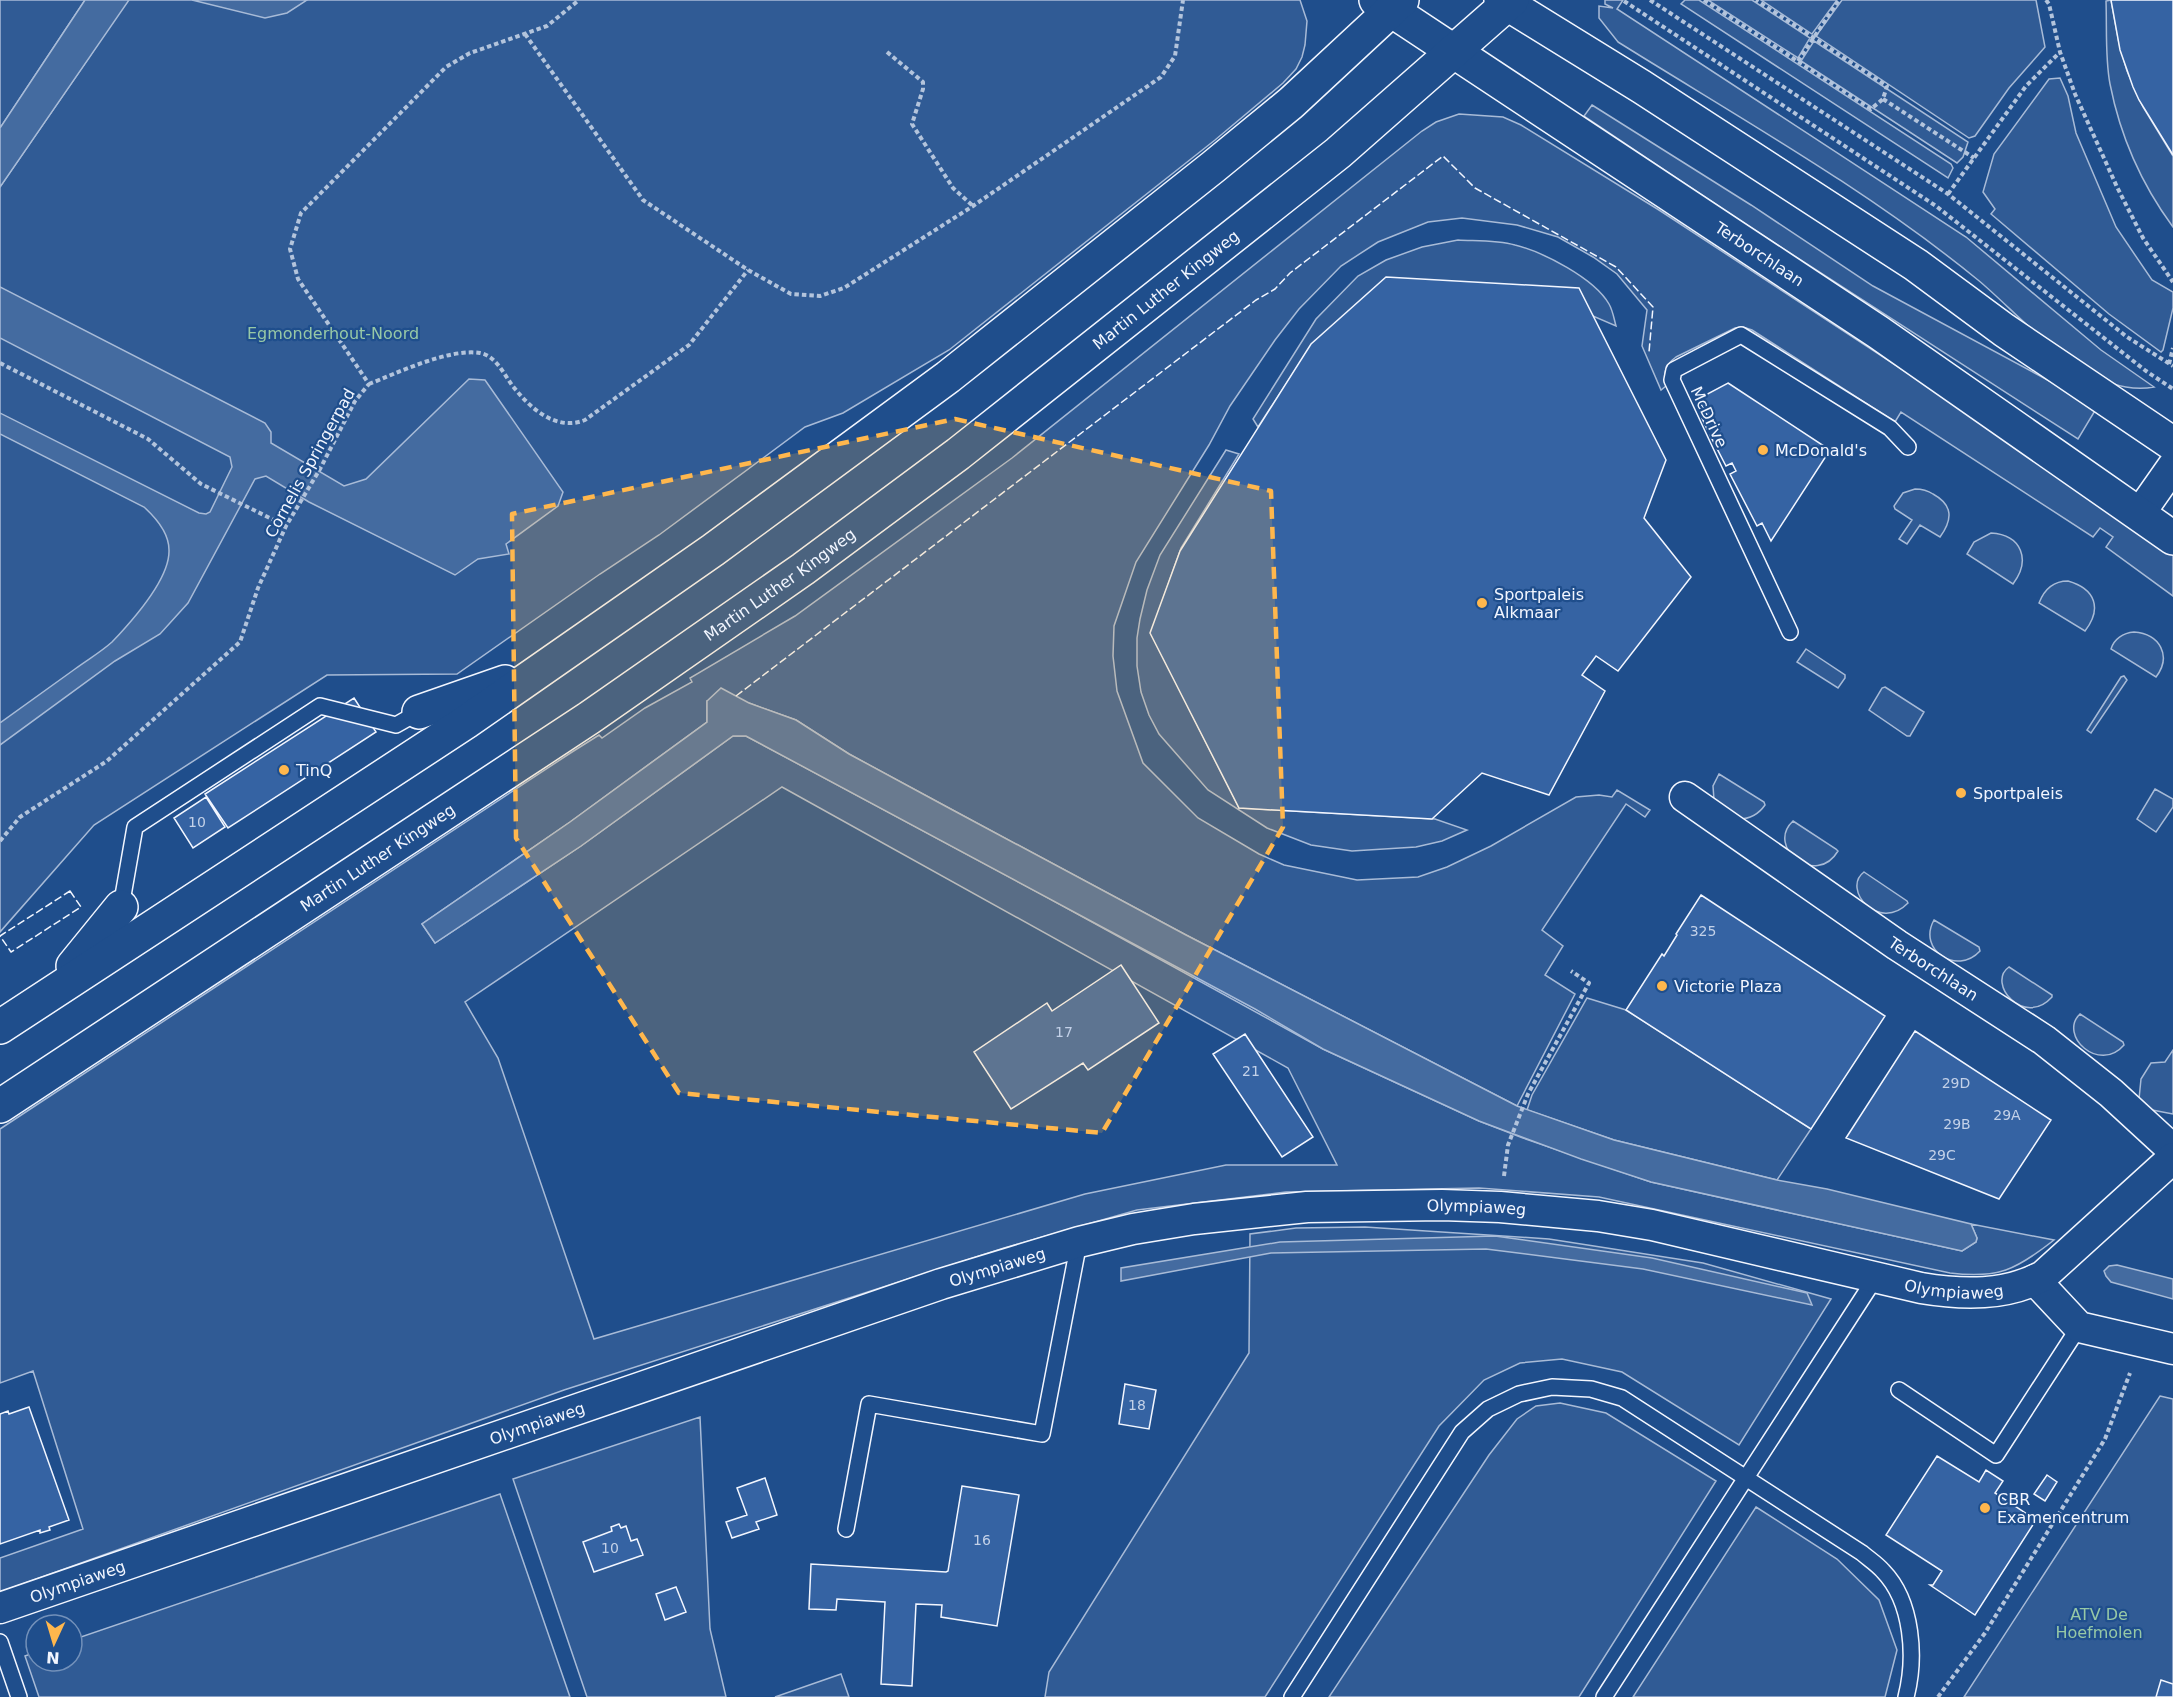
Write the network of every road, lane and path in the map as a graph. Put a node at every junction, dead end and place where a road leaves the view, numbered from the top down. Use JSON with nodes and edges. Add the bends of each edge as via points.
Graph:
{"nodes":[{"id":1,"x":579,"y":0,"type":"edge"},
{"id":2,"x":1183,"y":0,"type":"edge"},
{"id":3,"x":1650,"y":0,"type":"edge"},
{"id":4,"x":1704,"y":0,"type":"edge"},
{"id":5,"x":1756,"y":0,"type":"edge"},
{"id":6,"x":1839,"y":0,"type":"edge"},
{"id":7,"x":2046,"y":0,"type":"edge"},
{"id":8,"x":1624,"y":1,"type":"edge"},
{"id":9,"x":1507,"y":2,"type":"edge"},
{"id":10,"x":1390,"y":3,"type":"edge"},
{"id":11,"x":525,"y":34,"type":"junction"},
{"id":12,"x":1813,"y":37,"type":"junction"},
{"id":13,"x":1454,"y":51,"type":"junction"},
{"id":14,"x":887,"y":52,"type":"dead end"},
{"id":15,"x":2061,"y":52,"type":"junction"},
{"id":16,"x":1798,"y":61,"type":"junction"},
{"id":17,"x":1883,"y":99,"type":"junction"},
{"id":18,"x":1974,"y":158,"type":"junction"},
{"id":19,"x":1948,"y":194,"type":"junction"},
{"id":20,"x":973,"y":206,"type":"junction"},
{"id":21,"x":748,"y":270,"type":"junction"},
{"id":22,"x":2173,"y":282,"type":"edge"},
{"id":23,"x":2173,"y":348,"type":"edge"},
{"id":24,"x":0,"y":363,"type":"edge"},
{"id":25,"x":2171,"y":365,"type":"edge"},
{"id":26,"x":369,"y":384,"type":"junction"},
{"id":27,"x":2173,"y":389,"type":"edge"},
{"id":28,"x":2173,"y":444,"type":"edge"},
{"id":29,"x":1908,"y":447,"type":"dead end"},
{"id":30,"x":2173,"y":465,"type":"edge"},
{"id":31,"x":2140,"y":513,"type":"junction"},
{"id":32,"x":286,"y":526,"type":"junction"},
{"id":33,"x":2173,"y":538,"type":"edge"},
{"id":34,"x":1790,"y":632,"type":"dead end"},
{"id":35,"x":546,"y":668,"type":"junction"},
{"id":36,"x":419,"y":712,"type":"joint"},
{"id":37,"x":1685,"y":797,"type":"dead end"},
{"id":38,"x":0,"y":842,"type":"edge"},
{"id":39,"x":121,"y":907,"type":"joint"},
{"id":40,"x":1570,"y":971,"type":"dead end"},
{"id":41,"x":53,"y":991,"type":"junction"},
{"id":42,"x":0,"y":1027,"type":"edge"},
{"id":43,"x":0,"y":1106,"type":"edge"},
{"id":44,"x":1508,"y":1145,"type":"dead end"},
{"id":45,"x":2173,"y":1150,"type":"edge"},
{"id":46,"x":2173,"y":1158,"type":"edge"},
{"id":47,"x":1079,"y":1242,"type":"junction"},
{"id":48,"x":1876,"y":1277,"type":"junction"},
{"id":49,"x":2035,"y":1280,"type":"junction"},
{"id":50,"x":2079,"y":1327,"type":"junction"},
{"id":51,"x":2142,"y":1341,"type":"junction"},
{"id":52,"x":2173,"y":1349,"type":"edge"},
{"id":53,"x":1899,"y":1390,"type":"dead end"},
{"id":54,"x":1745,"y":1477,"type":"junction"},
{"id":55,"x":846,"y":1529,"type":"dead end"},
{"id":56,"x":0,"y":1608,"type":"edge"},
{"id":57,"x":0,"y":1642,"type":"edge"},
{"id":58,"x":19,"y":1697,"type":"edge"},
{"id":59,"x":1292,"y":1697,"type":"edge"},
{"id":60,"x":1604,"y":1697,"type":"edge"},
{"id":61,"x":1906,"y":1697,"type":"edge"},
{"id":62,"x":1938,"y":1697,"type":"edge"}],
"edges":[{"from":1,"to":11,"type":"path","name":"Cornelis Springerpad","via":[[547,26]]},
{"from":2,"to":20,"type":"path","via":[[1175,56],[1161,77]]},
{"from":3,"to":19,"type":"path"},
{"from":4,"to":16,"type":"path"},
{"from":5,"to":12,"type":"path"},
{"from":6,"to":12,"type":"path"},
{"from":7,"to":15,"type":"path"},
{"from":8,"to":27,"type":"path","via":[[1936,206]]},
{"from":9,"to":13,"type":"main road","name":"Martin Luther Kingweg"},
{"from":9,"to":28,"type":"main road","via":[[1906,259]]},
{"from":10,"to":13,"type":"main road","name":"Terborchlaan"},
{"from":10,"to":35,"type":"main road","via":[[1291,103],[948,377]]},
{"from":11,"to":21,"type":"path","via":[[643,200]]},
{"from":11,"to":26,"type":"path","name":"Cornelis Springerpad","via":[[470,53],[446,67],[301,213],[290,249],[298,279]]},
{"from":12,"to":16,"type":"path"},
{"from":12,"to":17,"type":"path","via":[[1887,86]]},
{"from":13,"to":31,"type":"main road","name":"Terborchlaan","via":[[1869,326]]},
{"from":13,"to":43,"type":"main road","name":"Martin Luther Kingweg","via":[[1338,153],[958,454],[802,569],[590,718]]},
{"from":14,"to":20,"type":"path","via":[[923,82],[912,124],[953,188]]},
{"from":15,"to":18,"type":"path","via":[[2026,86]]},
{"from":15,"to":22,"type":"path","via":[[2075,94],[2117,188],[2143,238]]},
{"from":16,"to":17,"type":"path","via":[[1871,109]]},
{"from":17,"to":18,"type":"path"},
{"from":18,"to":19,"type":"path"},
{"from":19,"to":25,"type":"path","via":[[2127,337]]},
{"from":20,"to":21,"type":"path","via":[[844,288],[820,296],[791,294]]},
{"from":21,"to":26,"type":"path","via":[[689,345],[585,420],[573,424],[543,416],[494,360],[483,353],[430,360]]},
{"from":23,"to":25,"type":"path"},
{"from":24,"to":32,"type":"path","via":[[148,439],[201,484]]},
{"from":26,"to":32,"type":"path","name":"Cornelis Springerpad","via":[[355,401]]},
{"from":29,"to":34,"type":"lane","name":"McDrive","via":[[1890,428],[1741,334],[1674,370],[1672,380]]},
{"from":30,"to":31,"type":"street"},
{"from":31,"to":33,"type":"main road","name":"Terborchlaan"},
{"from":32,"to":38,"type":"path","name":"Cornelis Springerpad","via":[[258,588],[240,642],[107,761],[20,817]]},
{"from":35,"to":36,"type":"main road"},
{"from":35,"to":41,"type":"main road"},
{"from":36,"to":39,"type":"lane","via":[[396,725],[320,706],[225,767],[135,827]]},
{"from":37,"to":45,"type":"street","name":"Terborchlaan","via":[[1897,945],[2044,1040],[2112,1093]]},
{"from":39,"to":41,"type":"main road"},
{"from":40,"to":44,"type":"path","via":[[1589,983],[1528,1094]]},
{"from":41,"to":42,"type":"main road"},
{"from":46,"to":49,"type":"street","name":"Olympiaweg","via":[[2054,1268]]},
{"from":47,"to":48,"type":"street","name":"Olympiaweg","via":[[1194,1219],[1307,1208],[1500,1207],[1652,1225]]},
{"from":47,"to":55,"type":"lane","via":[[1042,1434],[869,1404]]},
{"from":47,"to":56,"type":"street","name":"Olympiaweg","via":[[941,1284]]},
{"from":48,"to":49,"type":"street","name":"Olympiaweg","via":[[1949,1293],[2008,1289]]},
{"from":48,"to":54,"type":"lane"},
{"from":49,"to":50,"type":"street"},
{"from":50,"to":51,"type":"street"},
{"from":50,"to":53,"type":"lane","via":[[1996,1455]]},
{"from":51,"to":52,"type":"street"},
{"from":51,"to":62,"type":"path","via":[[2105,1439],[1985,1633]]},
{"from":54,"to":59,"type":"lane","via":[[1622,1398],[1591,1389],[1552,1387],[1488,1409],[1462,1432]]},
{"from":54,"to":60,"type":"lane"},
{"from":54,"to":61,"type":"lane","via":[[1885,1572],[1900,1598],[1910,1631],[1911,1677]]},
{"from":57,"to":58,"type":"lane"}]}
